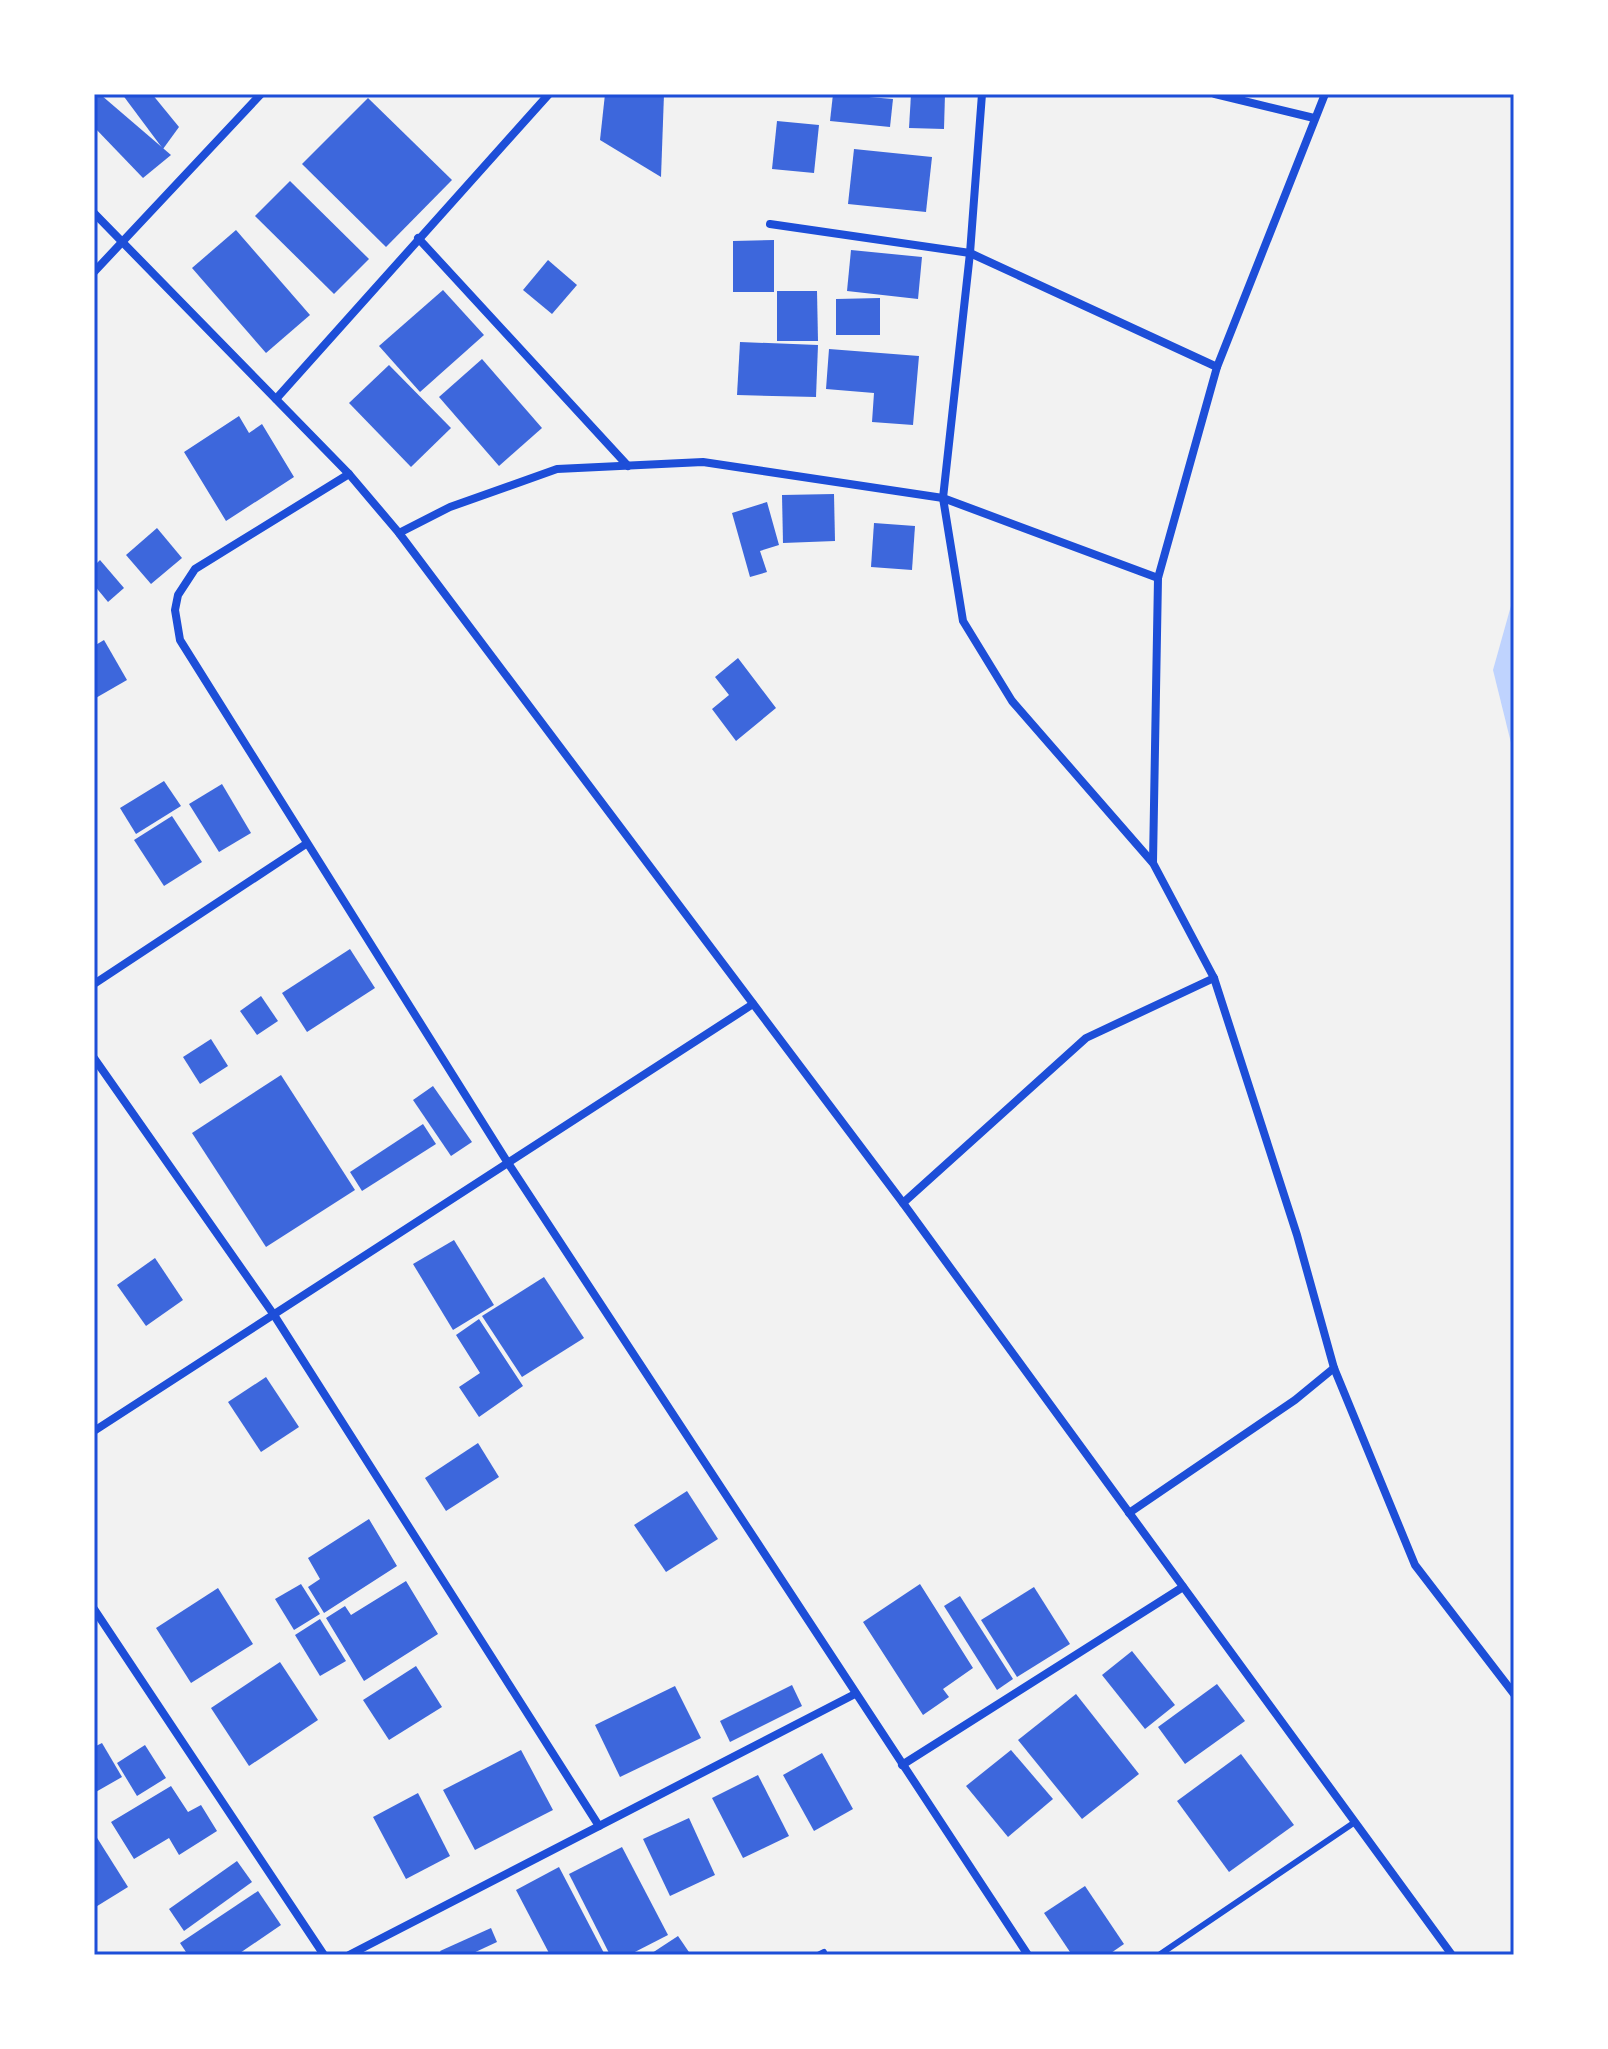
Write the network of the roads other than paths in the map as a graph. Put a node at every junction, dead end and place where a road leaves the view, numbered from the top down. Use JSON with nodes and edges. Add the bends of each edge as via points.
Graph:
{"nodes":[{"id":1,"x":261,"y":94,"type":"edge"},
{"id":2,"x":549,"y":94,"type":"edge"},
{"id":3,"x":982,"y":94,"type":"edge"},
{"id":4,"x":1215,"y":94,"type":"edge"},
{"id":5,"x":1325,"y":94,"type":"edge"},
{"id":6,"x":1314,"y":118,"type":"junction"},
{"id":7,"x":94,"y":213,"type":"edge"},
{"id":8,"x":770,"y":224,"type":"dead end"},
{"id":9,"x":418,"y":238,"type":"junction"},
{"id":10,"x":124,"y":242,"type":"junction"},
{"id":11,"x":970,"y":253,"type":"junction"},
{"id":12,"x":94,"y":272,"type":"edge"},
{"id":13,"x":1217,"y":367,"type":"junction"},
{"id":14,"x":276,"y":399,"type":"junction"},
{"id":15,"x":628,"y":466,"type":"junction"},
{"id":16,"x":349,"y":474,"type":"junction"},
{"id":17,"x":943,"y":498,"type":"junction"},
{"id":18,"x":399,"y":533,"type":"junction"},
{"id":19,"x":1158,"y":578,"type":"junction"},
{"id":20,"x":306,"y":844,"type":"junction"},
{"id":21,"x":1153,"y":863,"type":"junction"},
{"id":22,"x":1214,"y":978,"type":"junction"},
{"id":23,"x":94,"y":984,"type":"edge"},
{"id":24,"x":753,"y":1004,"type":"junction"},
{"id":25,"x":94,"y":1058,"type":"edge"},
{"id":26,"x":508,"y":1163,"type":"junction"},
{"id":27,"x":903,"y":1203,"type":"junction"},
{"id":28,"x":274,"y":1315,"type":"junction"},
{"id":29,"x":1334,"y":1368,"type":"junction"},
{"id":30,"x":94,"y":1431,"type":"edge"},
{"id":31,"x":1129,"y":1513,"type":"junction"},
{"id":32,"x":1183,"y":1587,"type":"junction"},
{"id":33,"x":94,"y":1609,"type":"edge"},
{"id":34,"x":855,"y":1694,"type":"junction"},
{"id":35,"x":1514,"y":1694,"type":"edge"},
{"id":36,"x":902,"y":1765,"type":"junction"},
{"id":37,"x":1355,"y":1822,"type":"junction"},
{"id":38,"x":599,"y":1826,"type":"junction"},
{"id":39,"x":324,"y":1955,"type":"edge"},
{"id":40,"x":349,"y":1955,"type":"edge"},
{"id":41,"x":1028,"y":1955,"type":"edge"},
{"id":42,"x":1159,"y":1955,"type":"edge"},
{"id":43,"x":1452,"y":1955,"type":"edge"}],
"edges":[{"from":1,"to":10,"type":"street"},
{"from":2,"to":9,"type":"street"},
{"from":3,"to":11,"type":"street"},
{"from":4,"to":6,"type":"street"},
{"from":5,"to":6,"type":"street"},
{"from":6,"to":13,"type":"street"},
{"from":7,"to":10,"type":"street"},
{"from":8,"to":11,"type":"street"},
{"from":9,"to":14,"type":"street"},
{"from":9,"to":15,"type":"street"},
{"from":10,"to":12,"type":"street"},
{"from":10,"to":14,"type":"street"},
{"from":11,"to":13,"type":"street"},
{"from":11,"to":17,"type":"street"},
{"from":13,"to":19,"type":"street"},
{"from":14,"to":16,"type":"street"},
{"from":15,"to":17,"type":"street","via":[[703,462]]},
{"from":15,"to":18,"type":"street","via":[[557,469],[450,507]]},
{"from":16,"to":18,"type":"street"},
{"from":16,"to":20,"type":"street","via":[[195,569],[175,610],[180,640]]},
{"from":17,"to":19,"type":"street"},
{"from":17,"to":21,"type":"street","via":[[963,621],[1012,701]]},
{"from":18,"to":24,"type":"street"},
{"from":19,"to":21,"type":"street"},
{"from":20,"to":23,"type":"street"},
{"from":20,"to":26,"type":"street"},
{"from":21,"to":22,"type":"street"},
{"from":22,"to":27,"type":"street","via":[[1086,1038]]},
{"from":22,"to":29,"type":"street"},
{"from":24,"to":26,"type":"street"},
{"from":24,"to":27,"type":"street"},
{"from":25,"to":28,"type":"street"},
{"from":26,"to":28,"type":"street"},
{"from":26,"to":34,"type":"street"},
{"from":27,"to":31,"type":"street"},
{"from":28,"to":30,"type":"street"},
{"from":28,"to":38,"type":"street"},
{"from":29,"to":31,"type":"street"},
{"from":29,"to":35,"type":"street","via":[[1415,1565]]},
{"from":31,"to":32,"type":"street"},
{"from":32,"to":36,"type":"street"},
{"from":32,"to":37,"type":"street"},
{"from":33,"to":39,"type":"street"},
{"from":34,"to":36,"type":"street"},
{"from":34,"to":38,"type":"street"},
{"from":36,"to":41,"type":"street"},
{"from":37,"to":42,"type":"lane"},
{"from":37,"to":43,"type":"street"},
{"from":38,"to":40,"type":"street"}]}
